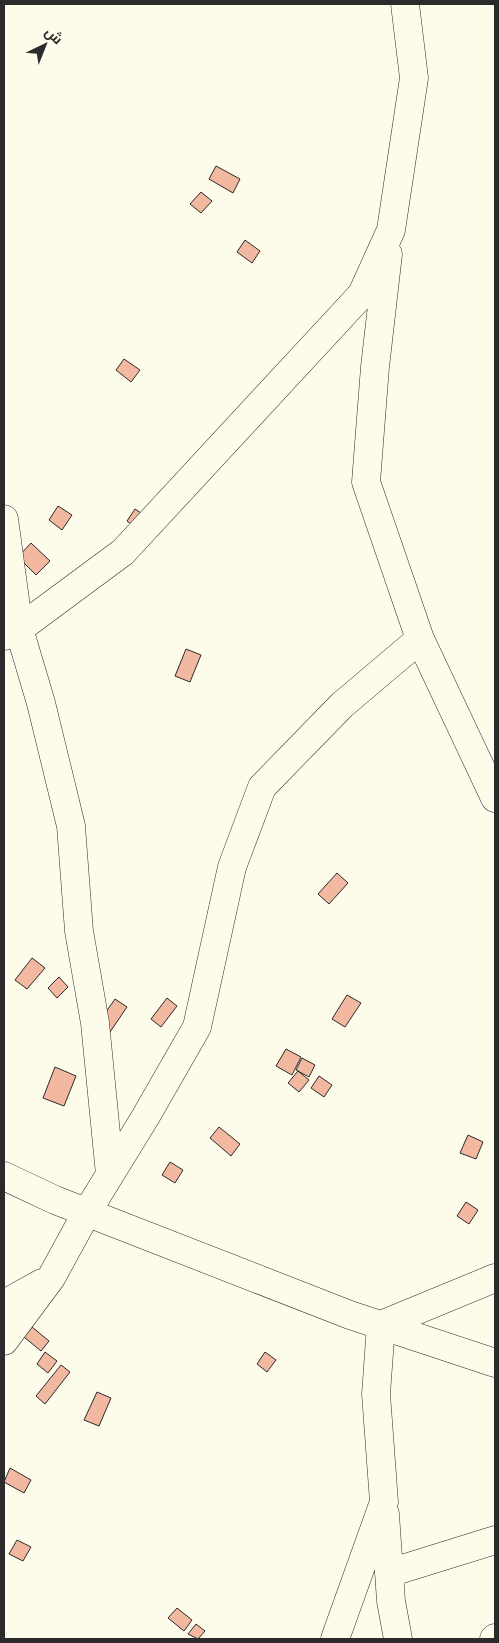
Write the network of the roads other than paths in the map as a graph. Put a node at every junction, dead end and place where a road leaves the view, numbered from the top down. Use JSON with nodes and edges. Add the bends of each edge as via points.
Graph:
{"nodes":[{"id":1,"x":405,"y":4,"type":"edge"},
{"id":2,"x":391,"y":230,"type":"junction"},
{"id":3,"x":4,"y":519,"type":"edge"},
{"id":4,"x":11,"y":632,"type":"edge"},
{"id":5,"x":420,"y":639,"type":"junction"},
{"id":6,"x":495,"y":798,"type":"edge"},
{"id":7,"x":110,"y":1174,"type":"junction"},
{"id":8,"x":4,"y":1176,"type":"edge"},
{"id":9,"x":86,"y":1212,"type":"junction"},
{"id":10,"x":51,"y":1278,"type":"junction"},
{"id":11,"x":495,"y":1278,"type":"edge"},
{"id":12,"x":4,"y":1304,"type":"edge"},
{"id":13,"x":381,"y":1326,"type":"junction"},
{"id":14,"x":4,"y":1341,"type":"edge"},
{"id":15,"x":495,"y":1362,"type":"edge"},
{"id":16,"x":384,"y":1502,"type":"junction"},
{"id":17,"x":495,"y":1540,"type":"edge"},
{"id":18,"x":389,"y":1572,"type":"junction"},
{"id":19,"x":335,"y":1639,"type":"edge"},
{"id":20,"x":398,"y":1639,"type":"edge"}],
"edges":[{"from":1,"to":2,"type":"street","via":[[414,78]]},
{"from":2,"to":4,"type":"street","via":[[362,294],[123,552]]},
{"from":2,"to":5,"type":"street","via":[[366,482]]},
{"from":3,"to":4,"type":"street"},
{"from":4,"to":7,"type":"street","via":[[41,703],[71,826],[79,931],[95,1023]]},
{"from":5,"to":6,"type":"street"},
{"from":5,"to":7,"type":"street","via":[[342,705],[262,787],[232,867],[197,1027]]},
{"from":7,"to":9,"type":"street"},
{"from":8,"to":9,"type":"street"},
{"from":9,"to":10,"type":"street"},
{"from":9,"to":13,"type":"street"},
{"from":10,"to":12,"type":"street"},
{"from":10,"to":14,"type":"street"},
{"from":11,"to":13,"type":"street"},
{"from":13,"to":15,"type":"street"},
{"from":13,"to":16,"type":"street","via":[[376,1394]]},
{"from":16,"to":18,"type":"street"},
{"from":16,"to":19,"type":"street"},
{"from":17,"to":18,"type":"street"},
{"from":18,"to":20,"type":"street"}]}
